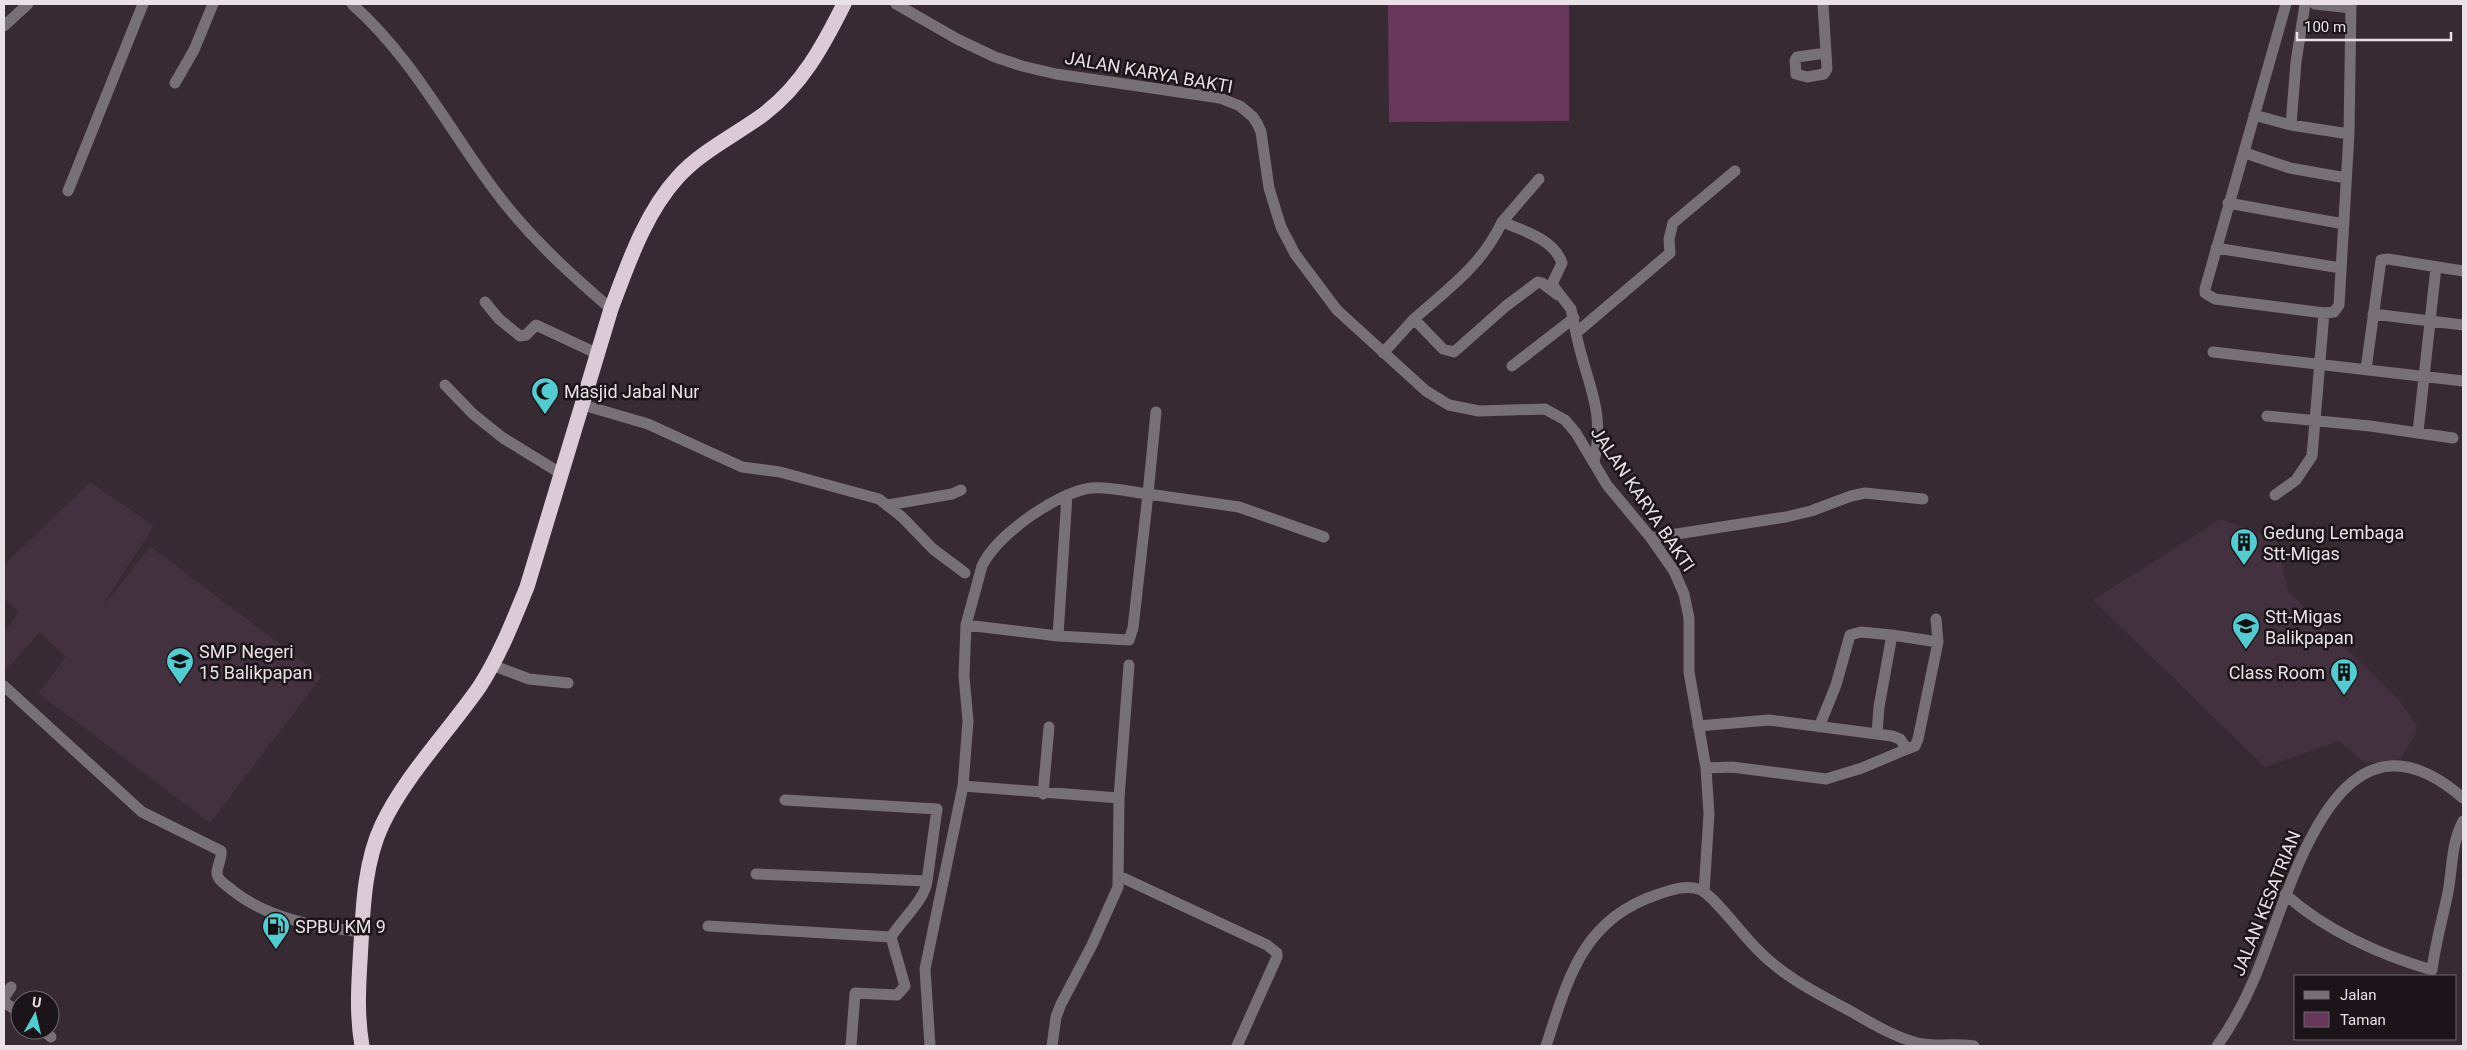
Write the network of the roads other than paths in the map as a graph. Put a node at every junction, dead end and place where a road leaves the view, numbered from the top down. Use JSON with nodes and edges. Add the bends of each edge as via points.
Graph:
{"nodes":[{"id":1,"x":28,"y":4,"type":"edge"},
{"id":2,"x":143,"y":4,"type":"edge"},
{"id":3,"x":213,"y":4,"type":"edge"},
{"id":4,"x":352,"y":4,"type":"edge"},
{"id":5,"x":844,"y":4,"type":"edge"},
{"id":6,"x":896,"y":4,"type":"edge"},
{"id":7,"x":1823,"y":4,"type":"edge"},
{"id":8,"x":2286,"y":4,"type":"edge"},
{"id":9,"x":2304,"y":4,"type":"edge"},
{"id":10,"x":2315,"y":4,"type":"edge"},
{"id":11,"x":2351,"y":6,"type":"edge"},
{"id":12,"x":361,"y":8,"type":"edge"},
{"id":13,"x":4,"y":26,"type":"edge"},
{"id":14,"x":1826,"y":53,"type":"dead end"},
{"id":15,"x":175,"y":83,"type":"dead end"},
{"id":16,"x":2254,"y":115,"type":"junction"},
{"id":17,"x":2292,"y":125,"type":"junction"},
{"id":18,"x":2349,"y":134,"type":"junction"},
{"id":19,"x":2245,"y":153,"type":"junction"},
{"id":20,"x":1735,"y":171,"type":"dead end"},
{"id":21,"x":2346,"y":178,"type":"junction"},
{"id":22,"x":1539,"y":179,"type":"dead end"},
{"id":23,"x":68,"y":191,"type":"dead end"},
{"id":24,"x":2228,"y":203,"type":"junction"},
{"id":25,"x":1502,"y":222,"type":"junction"},
{"id":26,"x":2344,"y":224,"type":"junction"},
{"id":27,"x":2216,"y":248,"type":"junction"},
{"id":28,"x":2436,"y":267,"type":"junction"},
{"id":29,"x":2341,"y":268,"type":"junction"},
{"id":30,"x":2463,"y":271,"type":"edge"},
{"id":31,"x":1558,"y":295,"type":"junction"},
{"id":32,"x":485,"y":302,"type":"dead end"},
{"id":33,"x":610,"y":309,"type":"junction"},
{"id":34,"x":2324,"y":313,"type":"junction"},
{"id":35,"x":2373,"y":314,"type":"junction"},
{"id":36,"x":1574,"y":318,"type":"junction"},
{"id":37,"x":1414,"y":319,"type":"junction"},
{"id":38,"x":2431,"y":321,"type":"junction"},
{"id":39,"x":2463,"y":325,"type":"edge"},
{"id":40,"x":1576,"y":333,"type":"junction"},
{"id":41,"x":2213,"y":352,"type":"dead end"},
{"id":42,"x":1383,"y":353,"type":"junction"},
{"id":43,"x":598,"y":354,"type":"junction"},
{"id":44,"x":2318,"y":365,"type":"junction"},
{"id":45,"x":1512,"y":366,"type":"dead end"},
{"id":46,"x":2366,"y":369,"type":"junction"},
{"id":47,"x":2423,"y":377,"type":"junction"},
{"id":48,"x":2463,"y":382,"type":"edge"},
{"id":49,"x":445,"y":386,"type":"dead end"},
{"id":50,"x":583,"y":405,"type":"junction"},
{"id":51,"x":1156,"y":412,"type":"dead end"},
{"id":52,"x":2267,"y":416,"type":"dead end"},
{"id":53,"x":2314,"y":420,"type":"junction"},
{"id":54,"x":2418,"y":432,"type":"junction"},
{"id":55,"x":2453,"y":438,"type":"dead end"},
{"id":56,"x":1594,"y":462,"type":"junction"},
{"id":57,"x":560,"y":473,"type":"junction"},
{"id":58,"x":960,"y":490,"type":"dead end"},
{"id":59,"x":1148,"y":494,"type":"junction"},
{"id":60,"x":1067,"y":495,"type":"junction"},
{"id":61,"x":2275,"y":495,"type":"dead end"},
{"id":62,"x":1924,"y":498,"type":"dead end"},
{"id":63,"x":888,"y":505,"type":"junction"},
{"id":64,"x":1324,"y":537,"type":"dead end"},
{"id":65,"x":1651,"y":538,"type":"junction"},
{"id":66,"x":965,"y":573,"type":"dead end"},
{"id":67,"x":1936,"y":619,"type":"dead end"},
{"id":68,"x":966,"y":625,"type":"junction"},
{"id":69,"x":1892,"y":635,"type":"junction"},
{"id":70,"x":1058,"y":636,"type":"junction"},
{"id":71,"x":1938,"y":642,"type":"junction"},
{"id":72,"x":1129,"y":664,"type":"dead end"},
{"id":73,"x":492,"y":665,"type":"junction"},
{"id":74,"x":568,"y":684,"type":"dead end"},
{"id":75,"x":4,"y":686,"type":"edge"},
{"id":76,"x":1698,"y":726,"type":"junction"},
{"id":77,"x":1049,"y":727,"type":"dead end"},
{"id":78,"x":1819,"y":727,"type":"junction"},
{"id":79,"x":1877,"y":734,"type":"junction"},
{"id":80,"x":1907,"y":749,"type":"junction"},
{"id":81,"x":1706,"y":768,"type":"junction"},
{"id":82,"x":963,"y":786,"type":"junction"},
{"id":83,"x":1043,"y":794,"type":"junction"},
{"id":84,"x":1119,"y":798,"type":"junction"},
{"id":85,"x":2463,"y":798,"type":"edge"},
{"id":86,"x":785,"y":800,"type":"dead end"},
{"id":87,"x":2463,"y":821,"type":"edge"},
{"id":88,"x":756,"y":874,"type":"dead end"},
{"id":89,"x":1119,"y":876,"type":"junction"},
{"id":90,"x":927,"y":881,"type":"junction"},
{"id":91,"x":1704,"y":892,"type":"junction"},
{"id":92,"x":2285,"y":894,"type":"junction"},
{"id":93,"x":708,"y":926,"type":"dead end"},
{"id":94,"x":362,"y":932,"type":"junction"},
{"id":95,"x":891,"y":937,"type":"junction"},
{"id":96,"x":2432,"y":973,"type":"edge"},
{"id":97,"x":11,"y":987,"type":"dead end"},
{"id":98,"x":4,"y":1000,"type":"edge"},
{"id":99,"x":1919,"y":1045,"type":"edge"},
{"id":100,"x":362,"y":1046,"type":"edge"},
{"id":101,"x":851,"y":1046,"type":"edge"},
{"id":102,"x":930,"y":1046,"type":"edge"},
{"id":103,"x":1052,"y":1046,"type":"edge"},
{"id":104,"x":1237,"y":1046,"type":"edge"},
{"id":105,"x":1546,"y":1046,"type":"edge"},
{"id":106,"x":1974,"y":1046,"type":"edge"},
{"id":107,"x":2217,"y":1046,"type":"edge"}],
"edges":[{"from":1,"to":13,"type":"street"},
{"from":2,"to":23,"type":"street"},
{"from":3,"to":15,"type":"street","via":[[194,50]]},
{"from":4,"to":12,"type":"street"},
{"from":5,"to":33,"type":"highway","via":[[813,63],[784,96],[690,166],[669,187],[654,211]]},
{"from":6,"to":42,"type":"street","name":"JALAN KARYA BAKTI","via":[[995,57],[1022,66],[1074,77],[1220,98],[1240,106],[1253,117],[1261,132],[1272,203],[1295,254],[1324,296]]},
{"from":7,"to":14,"type":"street"},
{"from":8,"to":16,"type":"street"},
{"from":9,"to":17,"type":"street"},
{"from":10,"to":11,"type":"street"},
{"from":11,"to":18,"type":"street"},
{"from":12,"to":33,"type":"street","via":[[403,58],[491,186],[533,239]]},
{"from":16,"to":17,"type":"street"},
{"from":16,"to":19,"type":"street"},
{"from":17,"to":18,"type":"street"},
{"from":18,"to":21,"type":"street"},
{"from":19,"to":21,"type":"street","via":[[2290,168]]},
{"from":19,"to":24,"type":"street"},
{"from":20,"to":40,"type":"street","via":[[1673,223],[1670,253]]},
{"from":21,"to":26,"type":"street"},
{"from":22,"to":25,"type":"street"},
{"from":24,"to":26,"type":"street"},
{"from":24,"to":27,"type":"street"},
{"from":25,"to":31,"type":"street","via":[[1542,240],[1560,257],[1562,263],[1553,282]]},
{"from":25,"to":37,"type":"street","via":[[1477,263]]},
{"from":26,"to":29,"type":"street"},
{"from":27,"to":29,"type":"street"},
{"from":27,"to":34,"type":"street","via":[[2205,289],[2209,296]]},
{"from":28,"to":30,"type":"street"},
{"from":28,"to":35,"type":"street","via":[[2381,260]]},
{"from":28,"to":38,"type":"street"},
{"from":29,"to":34,"type":"street","via":[[2337,311]]},
{"from":31,"to":36,"type":"street","via":[[1569,306]]},
{"from":31,"to":37,"type":"street","via":[[1538,282],[1454,352],[1443,349]]},
{"from":32,"to":43,"type":"street","via":[[520,336],[526,336],[536,326]]},
{"from":33,"to":43,"type":"highway"},
{"from":34,"to":44,"type":"street"},
{"from":35,"to":38,"type":"street"},
{"from":35,"to":46,"type":"street"},
{"from":36,"to":40,"type":"street"},
{"from":36,"to":45,"type":"street"},
{"from":37,"to":42,"type":"street"},
{"from":38,"to":39,"type":"street"},
{"from":38,"to":47,"type":"street"},
{"from":40,"to":56,"type":"street","via":[[1598,416]]},
{"from":41,"to":44,"type":"street"},
{"from":42,"to":56,"type":"street","name":"JALAN KARYA BAKTI","via":[[1426,391],[1449,405],[1480,411],[1524,408],[1551,411],[1576,433]]},
{"from":43,"to":50,"type":"highway"},
{"from":44,"to":46,"type":"street"},
{"from":44,"to":53,"type":"street"},
{"from":46,"to":47,"type":"street"},
{"from":47,"to":48,"type":"street"},
{"from":47,"to":54,"type":"street"},
{"from":49,"to":57,"type":"street","via":[[503,438]]},
{"from":50,"to":57,"type":"highway"},
{"from":50,"to":63,"type":"street","via":[[648,424],[736,465],[780,472],[867,494]]},
{"from":51,"to":59,"type":"street"},
{"from":52,"to":53,"type":"street"},
{"from":53,"to":54,"type":"street"},
{"from":53,"to":61,"type":"street","via":[[2312,456],[2296,480]]},
{"from":54,"to":55,"type":"street"},
{"from":56,"to":65,"type":"street","name":"JALAN KARYA BAKTI","via":[[1622,505]]},
{"from":57,"to":73,"type":"highway","via":[[527,587]]},
{"from":58,"to":63,"type":"street"},
{"from":59,"to":60,"type":"street","via":[[1093,488]]},
{"from":59,"to":64,"type":"street","via":[[1238,506]]},
{"from":59,"to":70,"type":"street","via":[[1131,637],[1121,640]]},
{"from":60,"to":68,"type":"street","via":[[1021,523],[993,547],[977,579]]},
{"from":60,"to":70,"type":"street"},
{"from":62,"to":65,"type":"street","via":[[1865,493],[1786,517]]},
{"from":63,"to":66,"type":"street","via":[[933,549]]},
{"from":65,"to":76,"type":"street","name":"JALAN KARYA BAKTI","via":[[1674,571],[1684,594],[1689,618],[1689,672]]},
{"from":67,"to":71,"type":"street"},
{"from":68,"to":70,"type":"street"},
{"from":68,"to":82,"type":"street","via":[[964,676],[968,721]]},
{"from":69,"to":71,"type":"street"},
{"from":69,"to":78,"type":"street","via":[[1861,632],[1850,635],[1836,685]]},
{"from":69,"to":79,"type":"street"},
{"from":71,"to":80,"type":"street","via":[[1918,739],[1915,746]]},
{"from":72,"to":84,"type":"street"},
{"from":73,"to":74,"type":"street","via":[[528,679]]},
{"from":73,"to":94,"type":"highway","via":[[412,777],[382,826],[365,892]]},
{"from":75,"to":94,"type":"street","via":[[142,812],[221,851],[218,878],[242,898],[289,918]]},
{"from":76,"to":78,"type":"street","via":[[1769,720]]},
{"from":76,"to":81,"type":"street","name":"JALAN KARYA BAKTI"},
{"from":77,"to":83,"type":"street"},
{"from":78,"to":79,"type":"street"},
{"from":79,"to":80,"type":"street","via":[[1900,739]]},
{"from":80,"to":81,"type":"street","via":[[1826,779],[1732,767]]},
{"from":81,"to":91,"type":"street","name":"JALAN KARYA BAKTI","via":[[1709,814]]},
{"from":82,"to":83,"type":"street"},
{"from":82,"to":102,"type":"street","via":[[926,969]]},
{"from":83,"to":84,"type":"street"},
{"from":84,"to":89,"type":"street"},
{"from":85,"to":92,"type":"street","name":"JALAN KESATRIAN","via":[[2447,784],[2415,768],[2387,765],[2371,770],[2331,804],[2307,845]]},
{"from":86,"to":90,"type":"street","via":[[936,809]]},
{"from":87,"to":96,"type":"street","via":[[2451,861]]},
{"from":88,"to":90,"type":"street"},
{"from":89,"to":103,"type":"street","via":[[1118,887],[1104,921],[1061,1004]]},
{"from":89,"to":104,"type":"street","via":[[1267,945],[1277,953]]},
{"from":90,"to":95,"type":"street","via":[[920,899]]},
{"from":91,"to":99,"type":"street","via":[[1758,951],[1784,973],[1877,1026]]},
{"from":91,"to":105,"type":"street","via":[[1684,888],[1654,896],[1620,912],[1599,928],[1576,963]]},
{"from":92,"to":96,"type":"street","via":[[2306,913],[2363,943]]},
{"from":92,"to":107,"type":"street","name":"JALAN KESATRIAN","via":[[2255,977]]},
{"from":93,"to":95,"type":"street"},
{"from":94,"to":100,"type":"highway","via":[[357,1009]]},
{"from":95,"to":101,"type":"street","via":[[905,986],[897,995],[855,993]]},
{"from":97,"to":98,"type":"street"},
{"from":99,"to":106,"type":"street"}]}
